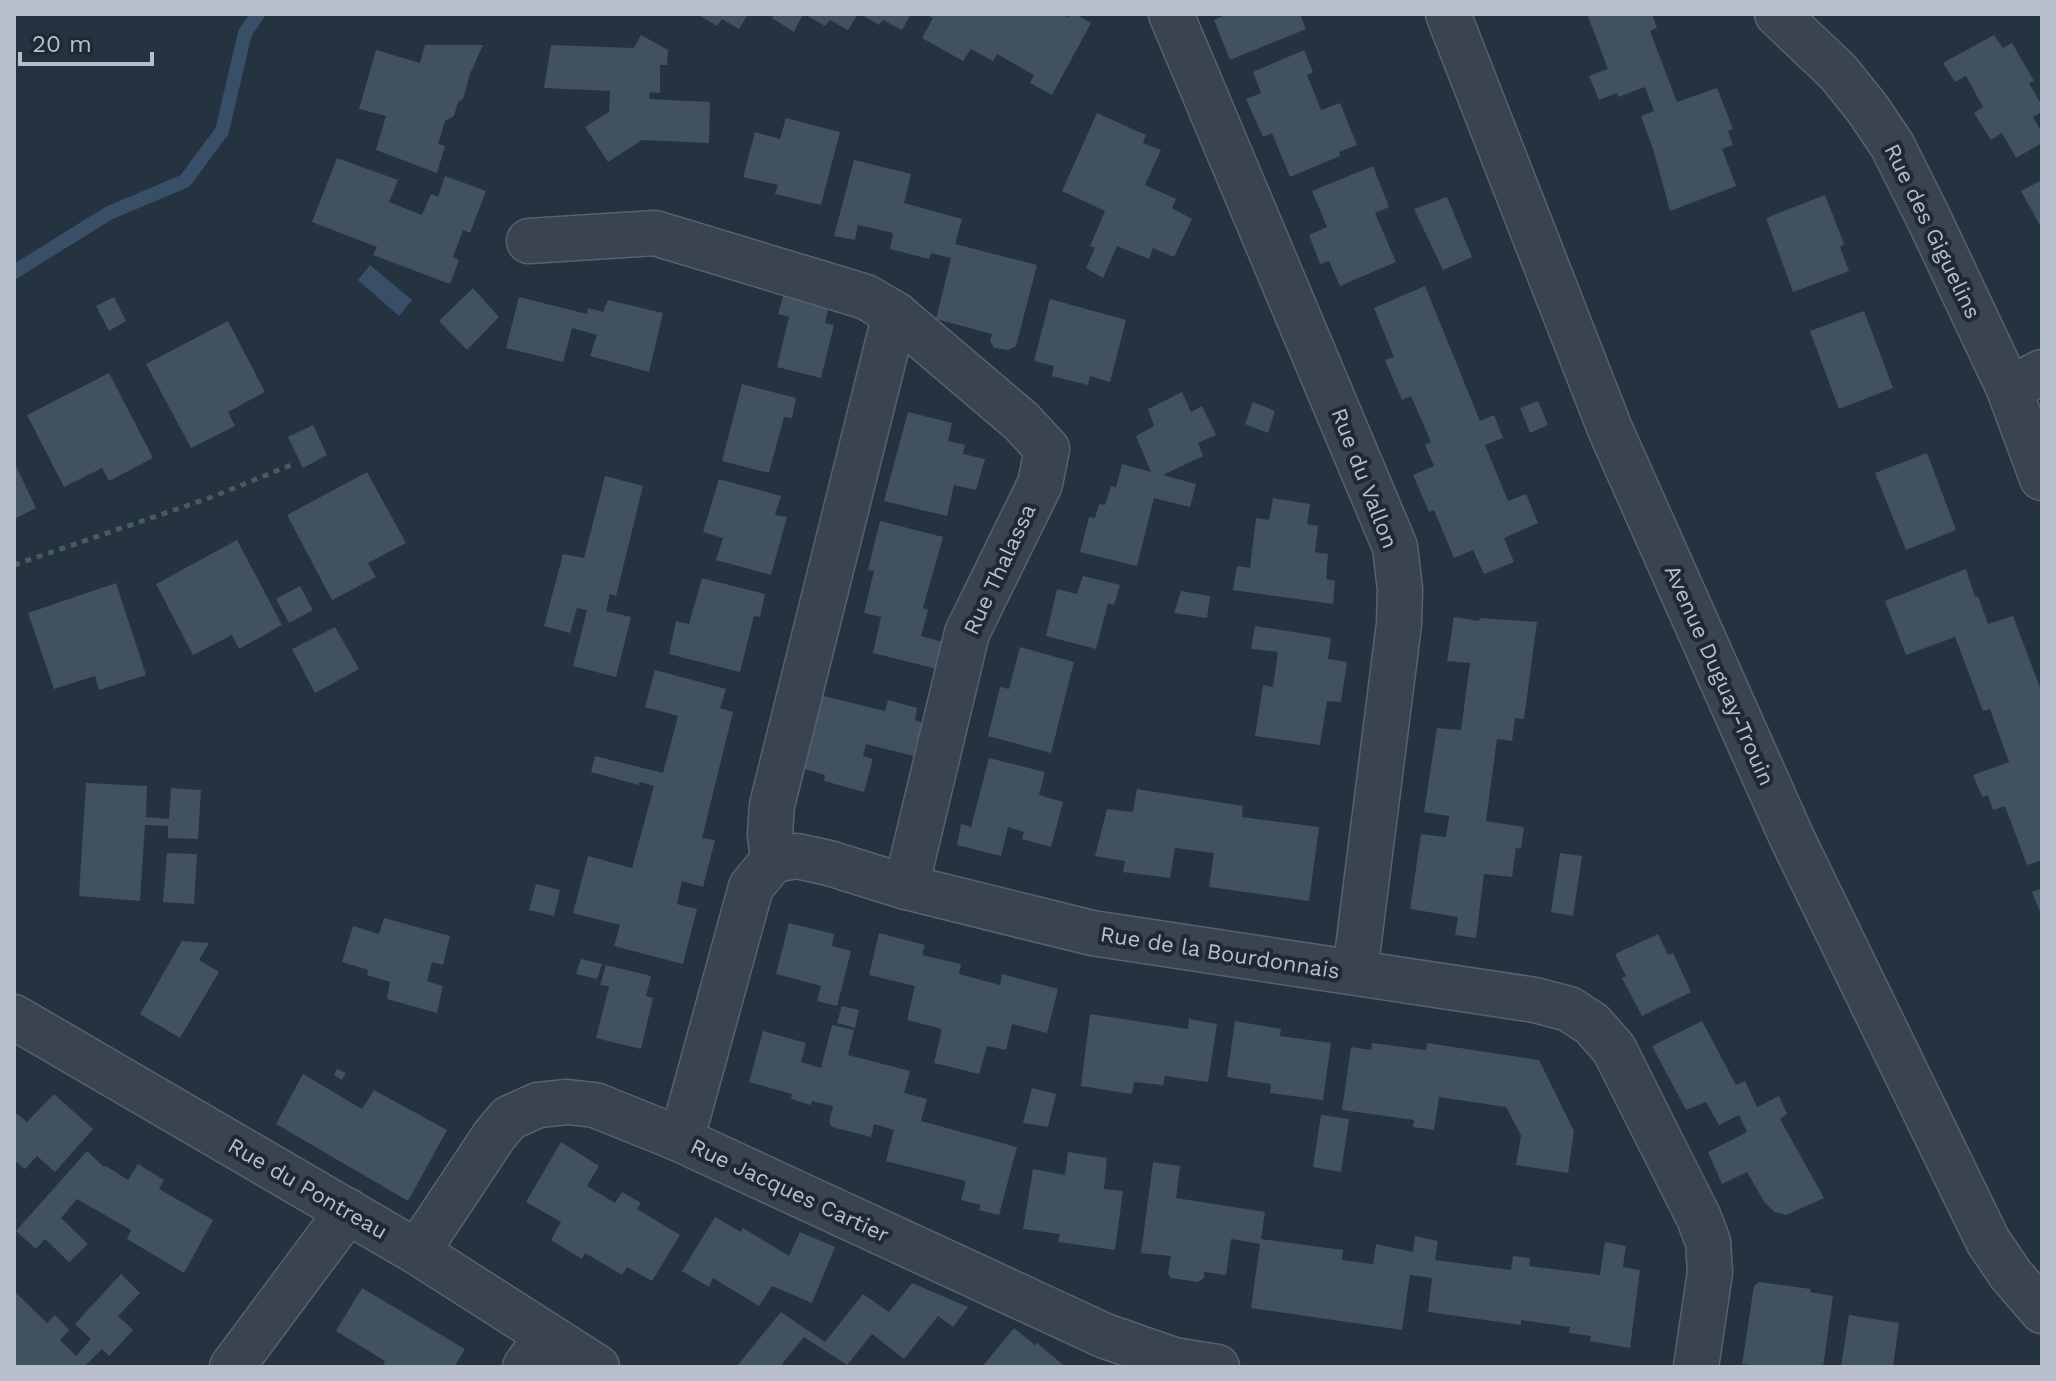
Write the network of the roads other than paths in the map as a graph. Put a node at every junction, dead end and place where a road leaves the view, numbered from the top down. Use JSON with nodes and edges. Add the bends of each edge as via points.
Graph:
{"nodes":[{"id":1,"x":1171,"y":14,"type":"edge"},
{"id":2,"x":1448,"y":14,"type":"edge"},
{"id":3,"x":1777,"y":14,"type":"edge"},
{"id":4,"x":529,"y":241,"type":"dead end"},
{"id":5,"x":895,"y":314,"type":"junction"},
{"id":6,"x":2026,"y":381,"type":"edge"},
{"id":7,"x":2042,"y":478,"type":"edge"},
{"id":8,"x":773,"y":860,"type":"junction"},
{"id":9,"x":906,"y":887,"type":"junction"},
{"id":10,"x":1355,"y":972,"type":"junction"},
{"id":11,"x":14,"y":1017,"type":"edge"},
{"id":12,"x":677,"y":1138,"type":"junction"},
{"id":13,"x":348,"y":1211,"type":"junction"},
{"id":14,"x":417,"y":1252,"type":"junction"},
{"id":15,"x":2042,"y":1311,"type":"edge"},
{"id":16,"x":536,"y":1351,"type":"edge"},
{"id":17,"x":232,"y":1367,"type":"edge"},
{"id":18,"x":597,"y":1367,"type":"edge"},
{"id":19,"x":1217,"y":1367,"type":"edge"},
{"id":20,"x":1696,"y":1367,"type":"edge"}],
"edges":[{"from":1,"to":10,"type":"street","name":"Rue du Vallon","via":[[1395,547],[1399,624]]},
{"from":2,"to":15,"type":"street","name":"Avenue Duguay-Trouin","via":[[1610,429],[1792,838],[1988,1241]]},
{"from":3,"to":6,"type":"street","name":"Rue des Giguelins","via":[[1867,108]]},
{"from":4,"to":5,"type":"street","name":"Rue Thalassa","via":[[655,233],[866,297]]},
{"from":5,"to":8,"type":"street","via":[[772,805]]},
{"from":5,"to":9,"type":"street","name":"Rue Thalassa","via":[[1047,449],[1040,484],[967,633]]},
{"from":6,"to":7,"type":"street","name":"Rue des Giguelins"},
{"from":8,"to":9,"type":"street","name":"Rue de la Bourdonnais","via":[[797,856]]},
{"from":8,"to":12,"type":"street","via":[[751,887],[688,1116]]},
{"from":9,"to":10,"type":"street","name":"Rue de la Bourdonnais","via":[[1092,933]]},
{"from":10,"to":20,"type":"street","name":"Rue de la Bourdonnais","via":[[1569,1009],[1592,1024],[1614,1049],[1708,1242],[1710,1272]]},
{"from":11,"to":13,"type":"street","name":"Rue du Pontreau"},
{"from":12,"to":14,"type":"street","name":"Rue Jacques Cartier","via":[[595,1105],[538,1105],[509,1118],[494,1136]]},
{"from":12,"to":19,"type":"street","name":"Rue Jacques Cartier","via":[[1105,1336],[1174,1360]]},
{"from":13,"to":14,"type":"street","name":"Rue du Pontreau"},
{"from":13,"to":17,"type":"street"},
{"from":14,"to":16,"type":"street","name":"Rue du Pontreau"},
{"from":16,"to":18,"type":"street","name":"Rue du Pontreau"}]}
